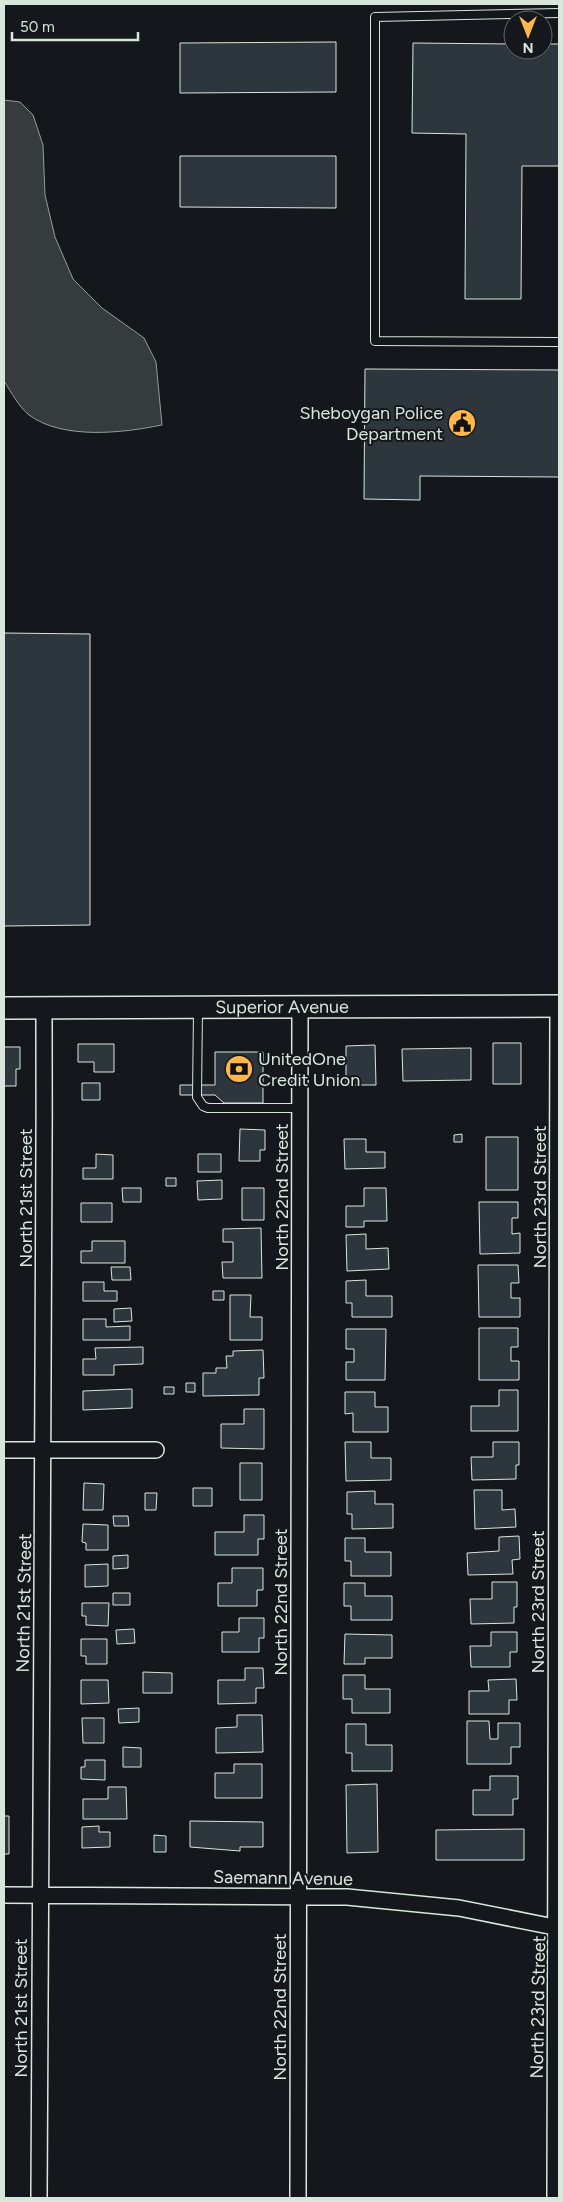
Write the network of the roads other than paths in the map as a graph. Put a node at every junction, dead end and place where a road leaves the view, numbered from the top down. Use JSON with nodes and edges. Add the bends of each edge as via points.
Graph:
{"nodes":[{"id":1,"x":559,"y":13,"type":"edge"},
{"id":2,"x":559,"y":342,"type":"edge"},
{"id":3,"x":559,"y":1006,"type":"edge"},
{"id":4,"x":198,"y":1007,"type":"junction"},
{"id":5,"x":300,"y":1007,"type":"junction"},
{"id":6,"x":4,"y":1008,"type":"edge"},
{"id":7,"x":44,"y":1008,"type":"junction"},
{"id":8,"x":300,"y":1108,"type":"junction"},
{"id":9,"x":4,"y":1450,"type":"edge"},
{"id":10,"x":45,"y":1450,"type":"junction"},
{"id":11,"x":156,"y":1450,"type":"dead end"},
{"id":12,"x":4,"y":1895,"type":"edge"},
{"id":13,"x":40,"y":1895,"type":"junction"},
{"id":14,"x":299,"y":1896,"type":"junction"},
{"id":15,"x":558,"y":1928,"type":"edge"},
{"id":16,"x":39,"y":2198,"type":"edge"},
{"id":17,"x":298,"y":2198,"type":"edge"},
{"id":18,"x":555,"y":2198,"type":"edge"}],
"edges":[{"from":1,"to":2,"type":"lane","via":[[375,17],[375,341]]},
{"from":3,"to":5,"type":"street","name":"Superior Avenue"},
{"from":3,"to":15,"type":"street","name":"North 23rd Street"},
{"from":4,"to":5,"type":"street","name":"Superior Avenue"},
{"from":4,"to":7,"type":"street","name":"Superior Avenue"},
{"from":4,"to":8,"type":"lane","via":[[197,1097],[203,1106]]},
{"from":5,"to":8,"type":"street","name":"North 22nd Street"},
{"from":6,"to":7,"type":"street","name":"Superior Avenue"},
{"from":7,"to":10,"type":"street","name":"North 21st Street"},
{"from":8,"to":14,"type":"street","name":"North 22nd Street"},
{"from":9,"to":10,"type":"street"},
{"from":10,"to":11,"type":"street"},
{"from":10,"to":13,"type":"street","name":"North 21st Street"},
{"from":12,"to":13,"type":"street","name":"Saemann Avenue"},
{"from":13,"to":14,"type":"street","name":"Saemann Avenue"},
{"from":13,"to":16,"type":"street","name":"North 21st Street"},
{"from":14,"to":15,"type":"street","name":"Saemann Avenue","via":[[396,1900],[459,1908]]},
{"from":14,"to":17,"type":"street","name":"North 22nd Street"},
{"from":15,"to":18,"type":"street","name":"North 23rd Street"}]}
